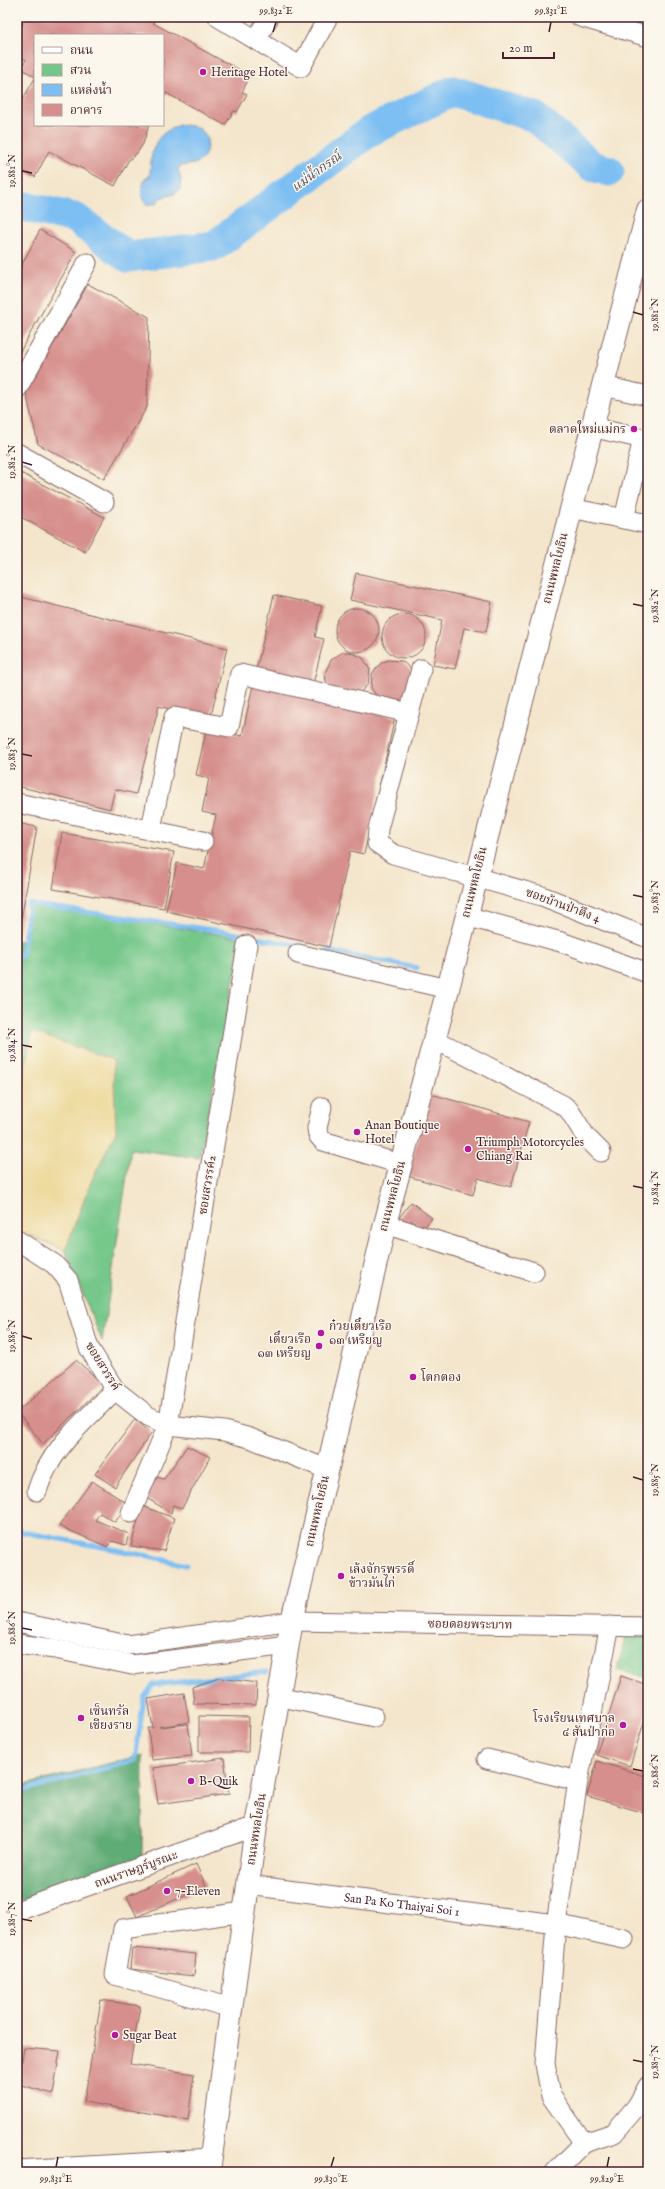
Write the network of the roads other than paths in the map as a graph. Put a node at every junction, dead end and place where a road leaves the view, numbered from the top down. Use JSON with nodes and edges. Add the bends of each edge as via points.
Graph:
{"nodes":[{"id":1,"x":218,"y":17,"type":"edge"},
{"id":2,"x":269,"y":17,"type":"edge"},
{"id":3,"x":328,"y":17,"type":"edge"},
{"id":4,"x":580,"y":17,"type":"edge"},
{"id":5,"x":648,"y":37,"type":"edge"},
{"id":6,"x":256,"y":40,"type":"junction"},
{"id":7,"x":648,"y":210,"type":"edge"},
{"id":8,"x":87,"y":263,"type":"dead end"},
{"id":9,"x":603,"y":386,"type":"junction"},
{"id":10,"x":17,"y":389,"type":"edge"},
{"id":11,"x":648,"y":396,"type":"edge"},
{"id":12,"x":591,"y":427,"type":"junction"},
{"id":13,"x":646,"y":440,"type":"edge"},
{"id":14,"x":17,"y":453,"type":"edge"},
{"id":15,"x":104,"y":502,"type":"dead end"},
{"id":16,"x":571,"y":508,"type":"junction"},
{"id":17,"x":624,"y":519,"type":"junction"},
{"id":18,"x":648,"y":524,"type":"edge"},
{"id":19,"x":422,"y":669,"type":"dead end"},
{"id":20,"x":408,"y":713,"type":"junction"},
{"id":21,"x":17,"y":803,"type":"edge"},
{"id":22,"x":151,"y":829,"type":"junction"},
{"id":23,"x":203,"y":841,"type":"dead end"},
{"id":24,"x":476,"y":877,"type":"junction"},
{"id":25,"x":466,"y":916,"type":"junction"},
{"id":26,"x":648,"y":938,"type":"edge"},
{"id":27,"x":247,"y":945,"type":"dead end"},
{"id":28,"x":298,"y":954,"type":"dead end"},
{"id":29,"x":648,"y":973,"type":"edge"},
{"id":30,"x":448,"y":989,"type":"junction"},
{"id":31,"x":434,"y":1039,"type":"junction"},
{"id":32,"x":322,"y":1107,"type":"dead end"},
{"id":33,"x":601,"y":1152,"type":"dead end"},
{"id":34,"x":400,"y":1164,"type":"junction"},
{"id":35,"x":384,"y":1224,"type":"junction"},
{"id":36,"x":17,"y":1240,"type":"edge"},
{"id":37,"x":534,"y":1272,"type":"dead end"},
{"id":38,"x":115,"y":1390,"type":"junction"},
{"id":39,"x":168,"y":1425,"type":"junction"},
{"id":40,"x":326,"y":1469,"type":"junction"},
{"id":41,"x":37,"y":1491,"type":"dead end"},
{"id":42,"x":131,"y":1513,"type":"dead end"},
{"id":43,"x":292,"y":1621,"type":"junction"},
{"id":44,"x":17,"y":1622,"type":"edge"},
{"id":45,"x":610,"y":1626,"type":"junction"},
{"id":46,"x":648,"y":1627,"type":"edge"},
{"id":47,"x":17,"y":1644,"type":"edge"},
{"id":48,"x":288,"y":1644,"type":"junction"},
{"id":49,"x":278,"y":1696,"type":"junction"},
{"id":50,"x":374,"y":1717,"type":"dead end"},
{"id":51,"x":487,"y":1759,"type":"dead end"},
{"id":52,"x":578,"y":1781,"type":"junction"},
{"id":53,"x":256,"y":1826,"type":"junction"},
{"id":54,"x":248,"y":1885,"type":"junction"},
{"id":55,"x":17,"y":1911,"type":"edge"},
{"id":56,"x":244,"y":1912,"type":"junction"},
{"id":57,"x":556,"y":1924,"type":"junction"},
{"id":58,"x":624,"y":1939,"type":"dead end"},
{"id":59,"x":231,"y":2008,"type":"junction"},
{"id":60,"x":648,"y":2086,"type":"edge"},
{"id":61,"x":584,"y":2143,"type":"junction"},
{"id":62,"x":210,"y":2166,"type":"edge"},
{"id":63,"x":17,"y":2170,"type":"edge"},
{"id":64,"x":555,"y":2172,"type":"edge"}],
"edges":[{"from":1,"to":6,"type":"street"},
{"from":2,"to":6,"type":"street"},
{"from":3,"to":6,"type":"street","via":[[301,67]]},
{"from":4,"to":5,"type":"street"},
{"from":7,"to":9,"type":"main road","name":"ถนนพหลโยธิน"},
{"from":8,"to":10,"type":"street"},
{"from":9,"to":11,"type":"street"},
{"from":9,"to":12,"type":"main road","name":"ถนนพหลโยธิน"},
{"from":12,"to":13,"type":"street"},
{"from":12,"to":16,"type":"main road","name":"ถนนพหลโยธิน"},
{"from":13,"to":17,"type":"street"},
{"from":14,"to":15,"type":"street"},
{"from":16,"to":17,"type":"street"},
{"from":16,"to":24,"type":"main road","name":"ถนนพหลโยธิน"},
{"from":17,"to":18,"type":"street"},
{"from":19,"to":20,"type":"street"},
{"from":20,"to":22,"type":"street","via":[[240,674],[229,727],[174,717]]},
{"from":20,"to":24,"type":"street","name":"ซอยบ้านป่าตึง 4","via":[[378,828],[377,843],[393,854]]},
{"from":21,"to":22,"type":"street"},
{"from":22,"to":23,"type":"street"},
{"from":24,"to":25,"type":"main road","name":"ถนนพหลโยธิน"},
{"from":24,"to":26,"type":"street","name":"ซอยบ้านป่าตึง 4","via":[[542,896]]},
{"from":25,"to":29,"type":"street","via":[[561,942]]},
{"from":25,"to":30,"type":"main road","name":"ถนนพหลโยธิน"},
{"from":27,"to":39,"type":"street","name":"ซอยสวรรค์2"},
{"from":28,"to":30,"type":"street"},
{"from":30,"to":31,"type":"main road","name":"ถนนพหลโยธิน"},
{"from":31,"to":33,"type":"street","via":[[562,1105],[569,1110],[586,1137]]},
{"from":31,"to":34,"type":"main road","name":"ถนนพหลโยธิน"},
{"from":32,"to":34,"type":"street","via":[[317,1128],[318,1135],[323,1141]]},
{"from":34,"to":35,"type":"main road","name":"ถนนพหลโยธิน"},
{"from":35,"to":37,"type":"street"},
{"from":35,"to":40,"type":"main road","name":"ถนนพหลโยธิน"},
{"from":36,"to":38,"type":"street","name":"ซอยสวรรค์","via":[[54,1264],[68,1280],[88,1348]]},
{"from":38,"to":39,"type":"street","name":"ซอยสวรรค์","via":[[148,1416]]},
{"from":38,"to":41,"type":"street","via":[[56,1452],[42,1476]]},
{"from":39,"to":40,"type":"street","name":"ซอยสวรรค์","via":[[224,1431],[250,1438]]},
{"from":39,"to":42,"type":"street","name":"ซอยสวรรค์2"},
{"from":40,"to":43,"type":"main road","name":"ถนนพหลโยธิน"},
{"from":43,"to":44,"type":"street","name":"ซอยดอยพระบาท","via":[[128,1645]]},
{"from":43,"to":45,"type":"street","name":"ซอยดอยพระบาท"},
{"from":43,"to":48,"type":"main road","name":"ถนนพหลโยธิน"},
{"from":45,"to":46,"type":"street","name":"ซอยดอยพระบาท"},
{"from":45,"to":52,"type":"street"},
{"from":47,"to":48,"type":"street","via":[[132,1665]]},
{"from":48,"to":49,"type":"main road","name":"ถนนพหลโยธิน"},
{"from":49,"to":50,"type":"street"},
{"from":49,"to":53,"type":"main road","name":"ถนนพหลโยธิน"},
{"from":51,"to":52,"type":"street"},
{"from":52,"to":57,"type":"street"},
{"from":53,"to":54,"type":"main road","name":"ถนนพหลโยธิน"},
{"from":53,"to":55,"type":"street","name":"ถนนราษฎร์บูรณะ"},
{"from":54,"to":56,"type":"main road","name":"ถนนพหลโยธิน"},
{"from":54,"to":57,"type":"street","name":"San Pa Ko Thaiyai Soi 1"},
{"from":56,"to":59,"type":"main road","name":"ถนนพหลโยธิน"},
{"from":56,"to":59,"type":"street","via":[[123,1929],[115,1975]]},
{"from":57,"to":58,"type":"street","name":"San Pa Ko Thaiyai Soi 1"},
{"from":57,"to":61,"type":"street","via":[[545,2064],[551,2096]]},
{"from":59,"to":62,"type":"main road","name":"ถนนพหลโยธิน"},
{"from":60,"to":61,"type":"street","via":[[614,2133]]},
{"from":61,"to":64,"type":"street"},
{"from":62,"to":63,"type":"street"}]}
